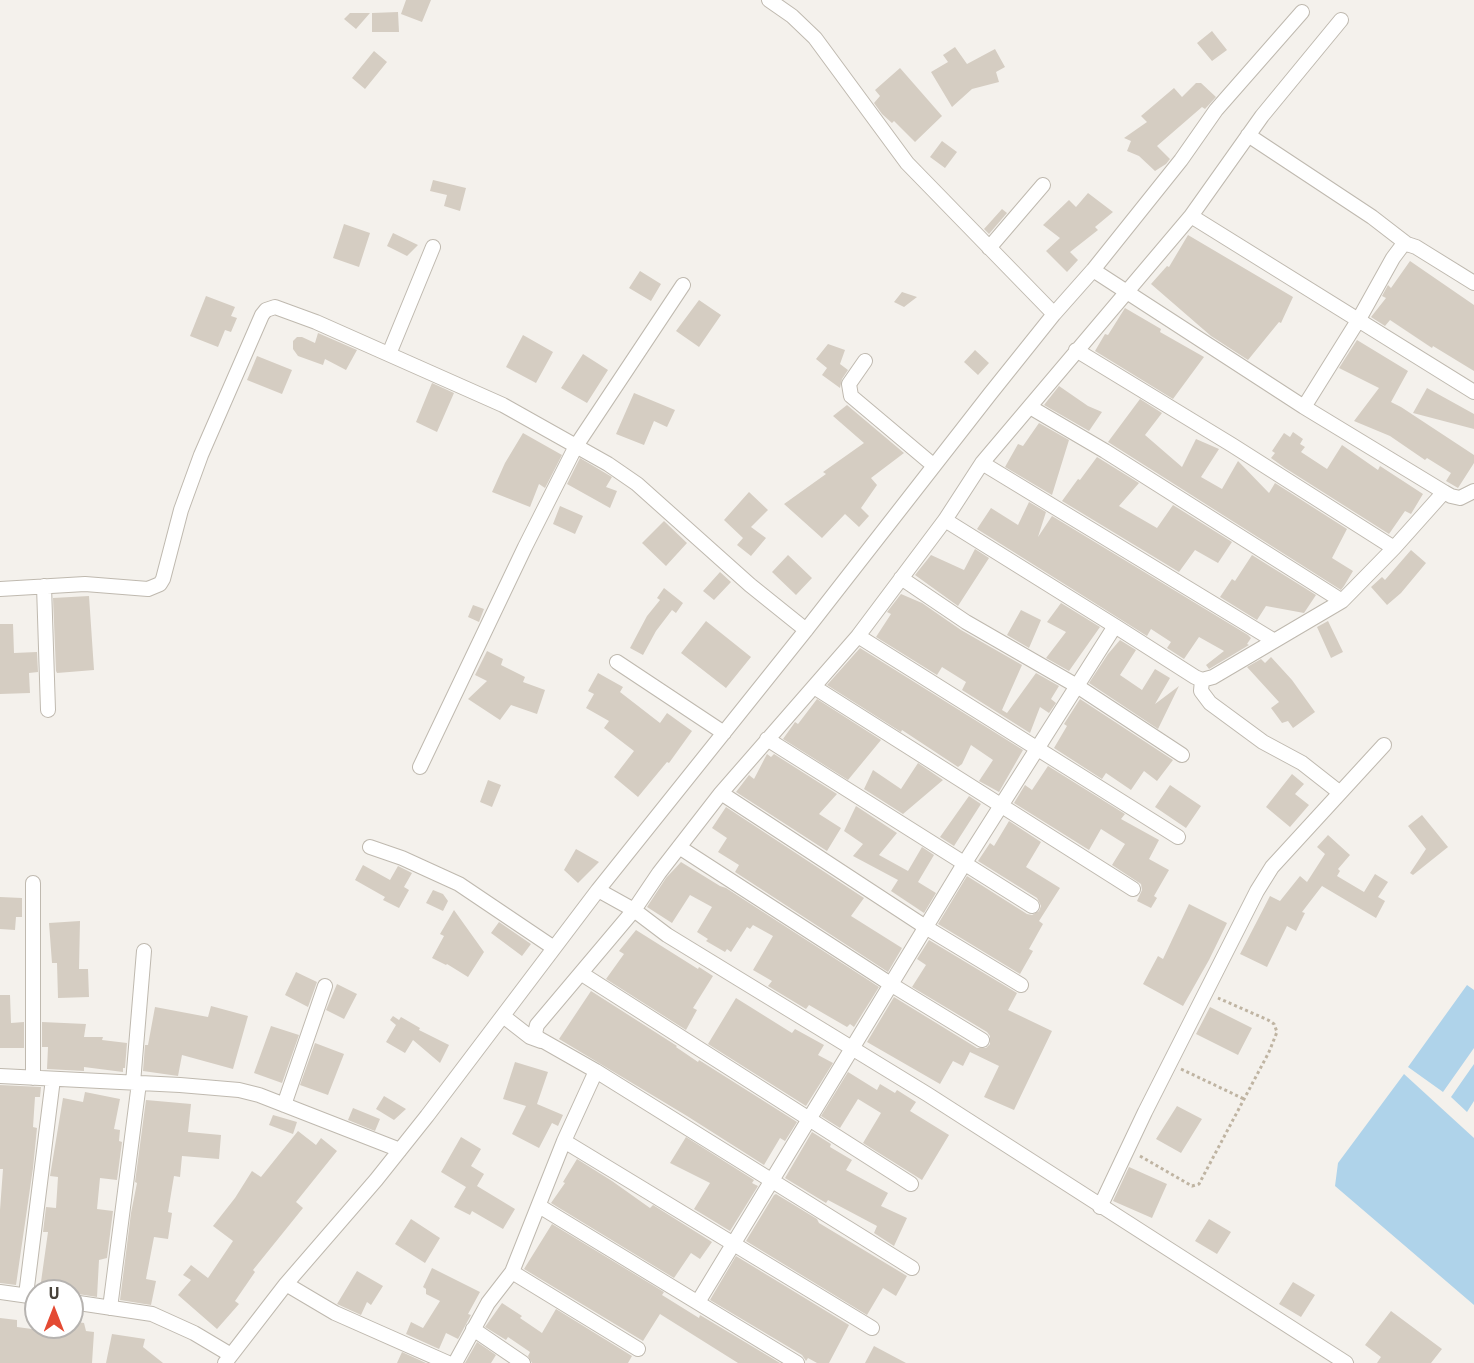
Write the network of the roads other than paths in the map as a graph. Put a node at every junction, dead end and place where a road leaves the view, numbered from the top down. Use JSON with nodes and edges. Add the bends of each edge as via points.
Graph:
{"nodes":[{"id":1,"x":769,"y":0,"type":"edge"},
{"id":2,"x":1302,"y":12,"type":"dead end"},
{"id":3,"x":1341,"y":20,"type":"dead end"},
{"id":4,"x":1248,"y":135,"type":"junction"},
{"id":5,"x":1043,"y":185,"type":"dead end"},
{"id":6,"x":1191,"y":216,"type":"junction"},
{"id":7,"x":1407,"y":244,"type":"junction"},
{"id":8,"x":433,"y":247,"type":"dead end"},
{"id":9,"x":989,"y":248,"type":"junction"},
{"id":10,"x":1095,"y":272,"type":"junction"},
{"id":11,"x":1474,"y":283,"type":"edge"},
{"id":12,"x":682,"y":285,"type":"dead end"},
{"id":13,"x":1122,"y":291,"type":"junction"},
{"id":14,"x":1054,"y":314,"type":"junction"},
{"id":15,"x":1359,"y":319,"type":"junction"},
{"id":16,"x":1076,"y":350,"type":"junction"},
{"id":17,"x":389,"y":354,"type":"junction"},
{"id":18,"x":865,"y":361,"type":"dead end"},
{"id":19,"x":1474,"y":392,"type":"edge"},
{"id":20,"x":1030,"y":406,"type":"junction"},
{"id":21,"x":1304,"y":406,"type":"junction"},
{"id":22,"x":576,"y":446,"type":"junction"},
{"id":23,"x":982,"y":464,"type":"junction"},
{"id":24,"x":933,"y":465,"type":"junction"},
{"id":25,"x":1474,"y":491,"type":"edge"},
{"id":26,"x":1444,"y":492,"type":"junction"},
{"id":27,"x":945,"y":520,"type":"junction"},
{"id":28,"x":1394,"y":548,"type":"junction"},
{"id":29,"x":901,"y":578,"type":"junction"},
{"id":30,"x":44,"y":586,"type":"junction"},
{"id":31,"x":0,"y":589,"type":"edge"},
{"id":32,"x":1342,"y":601,"type":"junction"},
{"id":33,"x":1115,"y":626,"type":"junction"},
{"id":34,"x":806,"y":630,"type":"junction"},
{"id":35,"x":858,"y":636,"type":"junction"},
{"id":36,"x":1274,"y":640,"type":"junction"},
{"id":37,"x":617,"y":662,"type":"dead end"},
{"id":38,"x":1202,"y":680,"type":"junction"},
{"id":39,"x":1077,"y":686,"type":"junction"},
{"id":40,"x":814,"y":687,"type":"junction"},
{"id":41,"x":48,"y":710,"type":"dead end"},
{"id":42,"x":724,"y":733,"type":"junction"},
{"id":43,"x":767,"y":739,"type":"junction"},
{"id":44,"x":1384,"y":745,"type":"dead end"},
{"id":45,"x":1039,"y":748,"type":"junction"},
{"id":46,"x":1182,"y":755,"type":"dead end"},
{"id":47,"x":420,"y":767,"type":"dead end"},
{"id":48,"x":1339,"y":792,"type":"junction"},
{"id":49,"x":721,"y":793,"type":"junction"},
{"id":50,"x":1002,"y":807,"type":"junction"},
{"id":51,"x":1178,"y":837,"type":"dead end"},
{"id":52,"x":370,"y":847,"type":"dead end"},
{"id":53,"x":680,"y":847,"type":"junction"},
{"id":54,"x":964,"y":864,"type":"junction"},
{"id":55,"x":33,"y":882,"type":"dead end"},
{"id":56,"x":1133,"y":889,"type":"dead end"},
{"id":57,"x":602,"y":892,"type":"junction"},
{"id":58,"x":1032,"y":906,"type":"dead end"},
{"id":59,"x":628,"y":907,"type":"junction"},
{"id":60,"x":927,"y":927,"type":"junction"},
{"id":61,"x":554,"y":948,"type":"junction"},
{"id":62,"x":144,"y":951,"type":"dead end"},
{"id":63,"x":582,"y":974,"type":"junction"},
{"id":64,"x":892,"y":985,"type":"junction"},
{"id":65,"x":1021,"y":985,"type":"dead end"},
{"id":66,"x":326,"y":986,"type":"dead end"},
{"id":67,"x":503,"y":1016,"type":"junction"},
{"id":68,"x":982,"y":1040,"type":"dead end"},
{"id":69,"x":546,"y":1043,"type":"junction"},
{"id":70,"x":852,"y":1048,"type":"junction"},
{"id":71,"x":596,"y":1071,"type":"junction"},
{"id":72,"x":0,"y":1076,"type":"edge"},
{"id":73,"x":33,"y":1078,"type":"junction"},
{"id":74,"x":52,"y":1080,"type":"junction"},
{"id":75,"x":136,"y":1083,"type":"junction"},
{"id":76,"x":284,"y":1105,"type":"junction"},
{"id":77,"x":809,"y":1120,"type":"junction"},
{"id":78,"x":564,"y":1141,"type":"junction"},
{"id":79,"x":400,"y":1150,"type":"junction"},
{"id":80,"x":771,"y":1180,"type":"junction"},
{"id":81,"x":911,"y":1184,"type":"dead end"},
{"id":82,"x":539,"y":1206,"type":"junction"},
{"id":83,"x":1100,"y":1207,"type":"junction"},
{"id":84,"x":734,"y":1243,"type":"junction"},
{"id":85,"x":912,"y":1268,"type":"dead end"},
{"id":86,"x":512,"y":1272,"type":"junction"},
{"id":87,"x":33,"y":1279,"type":"edge"},
{"id":88,"x":286,"y":1284,"type":"junction"},
{"id":89,"x":0,"y":1292,"type":"edge"},
{"id":90,"x":24,"y":1295,"type":"edge"},
{"id":91,"x":698,"y":1302,"type":"junction"},
{"id":92,"x":84,"y":1304,"type":"edge"},
{"id":93,"x":110,"y":1308,"type":"junction"},
{"id":94,"x":872,"y":1328,"type":"dead end"},
{"id":95,"x":473,"y":1329,"type":"junction"},
{"id":96,"x":638,"y":1349,"type":"dead end"},
{"id":97,"x":228,"y":1359,"type":"edge"},
{"id":98,"x":448,"y":1363,"type":"edge"},
{"id":99,"x":454,"y":1363,"type":"edge"},
{"id":100,"x":523,"y":1363,"type":"edge"},
{"id":101,"x":797,"y":1363,"type":"edge"},
{"id":102,"x":1346,"y":1363,"type":"edge"}],
"edges":[{"from":1,"to":9,"type":"street","via":[[810,32],[907,163]]},
{"from":2,"to":10,"type":"street","via":[[1216,110]]},
{"from":3,"to":4,"type":"street"},
{"from":4,"to":6,"type":"street"},
{"from":4,"to":7,"type":"street"},
{"from":5,"to":9,"type":"street"},
{"from":6,"to":13,"type":"street"},
{"from":6,"to":15,"type":"street"},
{"from":7,"to":11,"type":"street"},
{"from":7,"to":15,"type":"street","via":[[1393,258]]},
{"from":8,"to":17,"type":"street"},
{"from":9,"to":14,"type":"street"},
{"from":10,"to":13,"type":"street"},
{"from":10,"to":14,"type":"street"},
{"from":12,"to":22,"type":"street"},
{"from":13,"to":16,"type":"street"},
{"from":13,"to":21,"type":"street"},
{"from":14,"to":24,"type":"street"},
{"from":15,"to":19,"type":"street"},
{"from":15,"to":21,"type":"street"},
{"from":16,"to":20,"type":"street"},
{"from":16,"to":28,"type":"street"},
{"from":17,"to":22,"type":"street","via":[[503,405]]},
{"from":17,"to":30,"type":"street","via":[[275,307],[266,310],[201,455],[160,584],[148,590],[97,584]]},
{"from":18,"to":24,"type":"street","via":[[849,384],[851,396]]},
{"from":20,"to":23,"type":"street"},
{"from":20,"to":32,"type":"street"},
{"from":21,"to":26,"type":"street"},
{"from":22,"to":34,"type":"street","via":[[637,484]]},
{"from":22,"to":47,"type":"street"},
{"from":23,"to":27,"type":"street"},
{"from":23,"to":36,"type":"street"},
{"from":24,"to":34,"type":"street"},
{"from":25,"to":26,"type":"street","via":[[1460,498]]},
{"from":26,"to":28,"type":"street"},
{"from":27,"to":29,"type":"street"},
{"from":27,"to":33,"type":"street"},
{"from":28,"to":32,"type":"street"},
{"from":29,"to":35,"type":"street"},
{"from":29,"to":39,"type":"street"},
{"from":30,"to":31,"type":"street"},
{"from":30,"to":41,"type":"street"},
{"from":32,"to":36,"type":"street"},
{"from":33,"to":38,"type":"street"},
{"from":33,"to":39,"type":"street"},
{"from":34,"to":42,"type":"street"},
{"from":35,"to":40,"type":"street"},
{"from":35,"to":45,"type":"street"},
{"from":36,"to":38,"type":"street"},
{"from":37,"to":42,"type":"street"},
{"from":38,"to":48,"type":"street","via":[[1201,691],[1210,703]]},
{"from":39,"to":45,"type":"street"},
{"from":39,"to":46,"type":"street"},
{"from":40,"to":43,"type":"street"},
{"from":40,"to":50,"type":"street"},
{"from":42,"to":57,"type":"street"},
{"from":43,"to":49,"type":"street"},
{"from":43,"to":54,"type":"street"},
{"from":44,"to":48,"type":"street"},
{"from":45,"to":50,"type":"street"},
{"from":45,"to":51,"type":"street"},
{"from":48,"to":83,"type":"street","via":[[1272,867],[1257,891]]},
{"from":49,"to":53,"type":"street"},
{"from":49,"to":60,"type":"street"},
{"from":50,"to":54,"type":"street"},
{"from":50,"to":56,"type":"street"},
{"from":52,"to":61,"type":"street","via":[[459,884]]},
{"from":53,"to":59,"type":"street"},
{"from":53,"to":64,"type":"street"},
{"from":54,"to":58,"type":"street"},
{"from":54,"to":60,"type":"street"},
{"from":55,"to":73,"type":"street"},
{"from":57,"to":59,"type":"street"},
{"from":57,"to":61,"type":"street"},
{"from":59,"to":63,"type":"street"},
{"from":59,"to":70,"type":"street"},
{"from":60,"to":64,"type":"street"},
{"from":60,"to":65,"type":"street"},
{"from":61,"to":67,"type":"street"},
{"from":62,"to":75,"type":"street"},
{"from":63,"to":69,"type":"street","via":[[537,1025],[535,1035]]},
{"from":63,"to":77,"type":"street"},
{"from":64,"to":68,"type":"street"},
{"from":64,"to":70,"type":"street"},
{"from":66,"to":76,"type":"street"},
{"from":67,"to":69,"type":"street","via":[[530,1037]]},
{"from":67,"to":79,"type":"street"},
{"from":69,"to":71,"type":"street"},
{"from":70,"to":77,"type":"street"},
{"from":70,"to":83,"type":"street"},
{"from":71,"to":78,"type":"street"},
{"from":71,"to":80,"type":"street"},
{"from":72,"to":73,"type":"street"},
{"from":73,"to":74,"type":"street"},
{"from":74,"to":75,"type":"street"},
{"from":74,"to":87,"type":"street"},
{"from":75,"to":76,"type":"street","via":[[240,1090]]},
{"from":75,"to":93,"type":"street"},
{"from":76,"to":79,"type":"street"},
{"from":77,"to":80,"type":"street"},
{"from":77,"to":81,"type":"street"},
{"from":78,"to":82,"type":"street"},
{"from":78,"to":84,"type":"street"},
{"from":79,"to":88,"type":"street"},
{"from":80,"to":84,"type":"street"},
{"from":80,"to":85,"type":"street"},
{"from":82,"to":86,"type":"street"},
{"from":82,"to":91,"type":"street"},
{"from":83,"to":102,"type":"street"},
{"from":84,"to":91,"type":"street"},
{"from":84,"to":94,"type":"street"},
{"from":86,"to":95,"type":"street"},
{"from":86,"to":96,"type":"street"},
{"from":88,"to":97,"type":"street"},
{"from":88,"to":98,"type":"street","via":[[335,1313]]},
{"from":89,"to":90,"type":"street"},
{"from":91,"to":101,"type":"street"},
{"from":92,"to":93,"type":"street"},
{"from":93,"to":97,"type":"street","via":[[161,1318],[194,1333]]},
{"from":95,"to":99,"type":"street"},
{"from":95,"to":100,"type":"street"}]}
